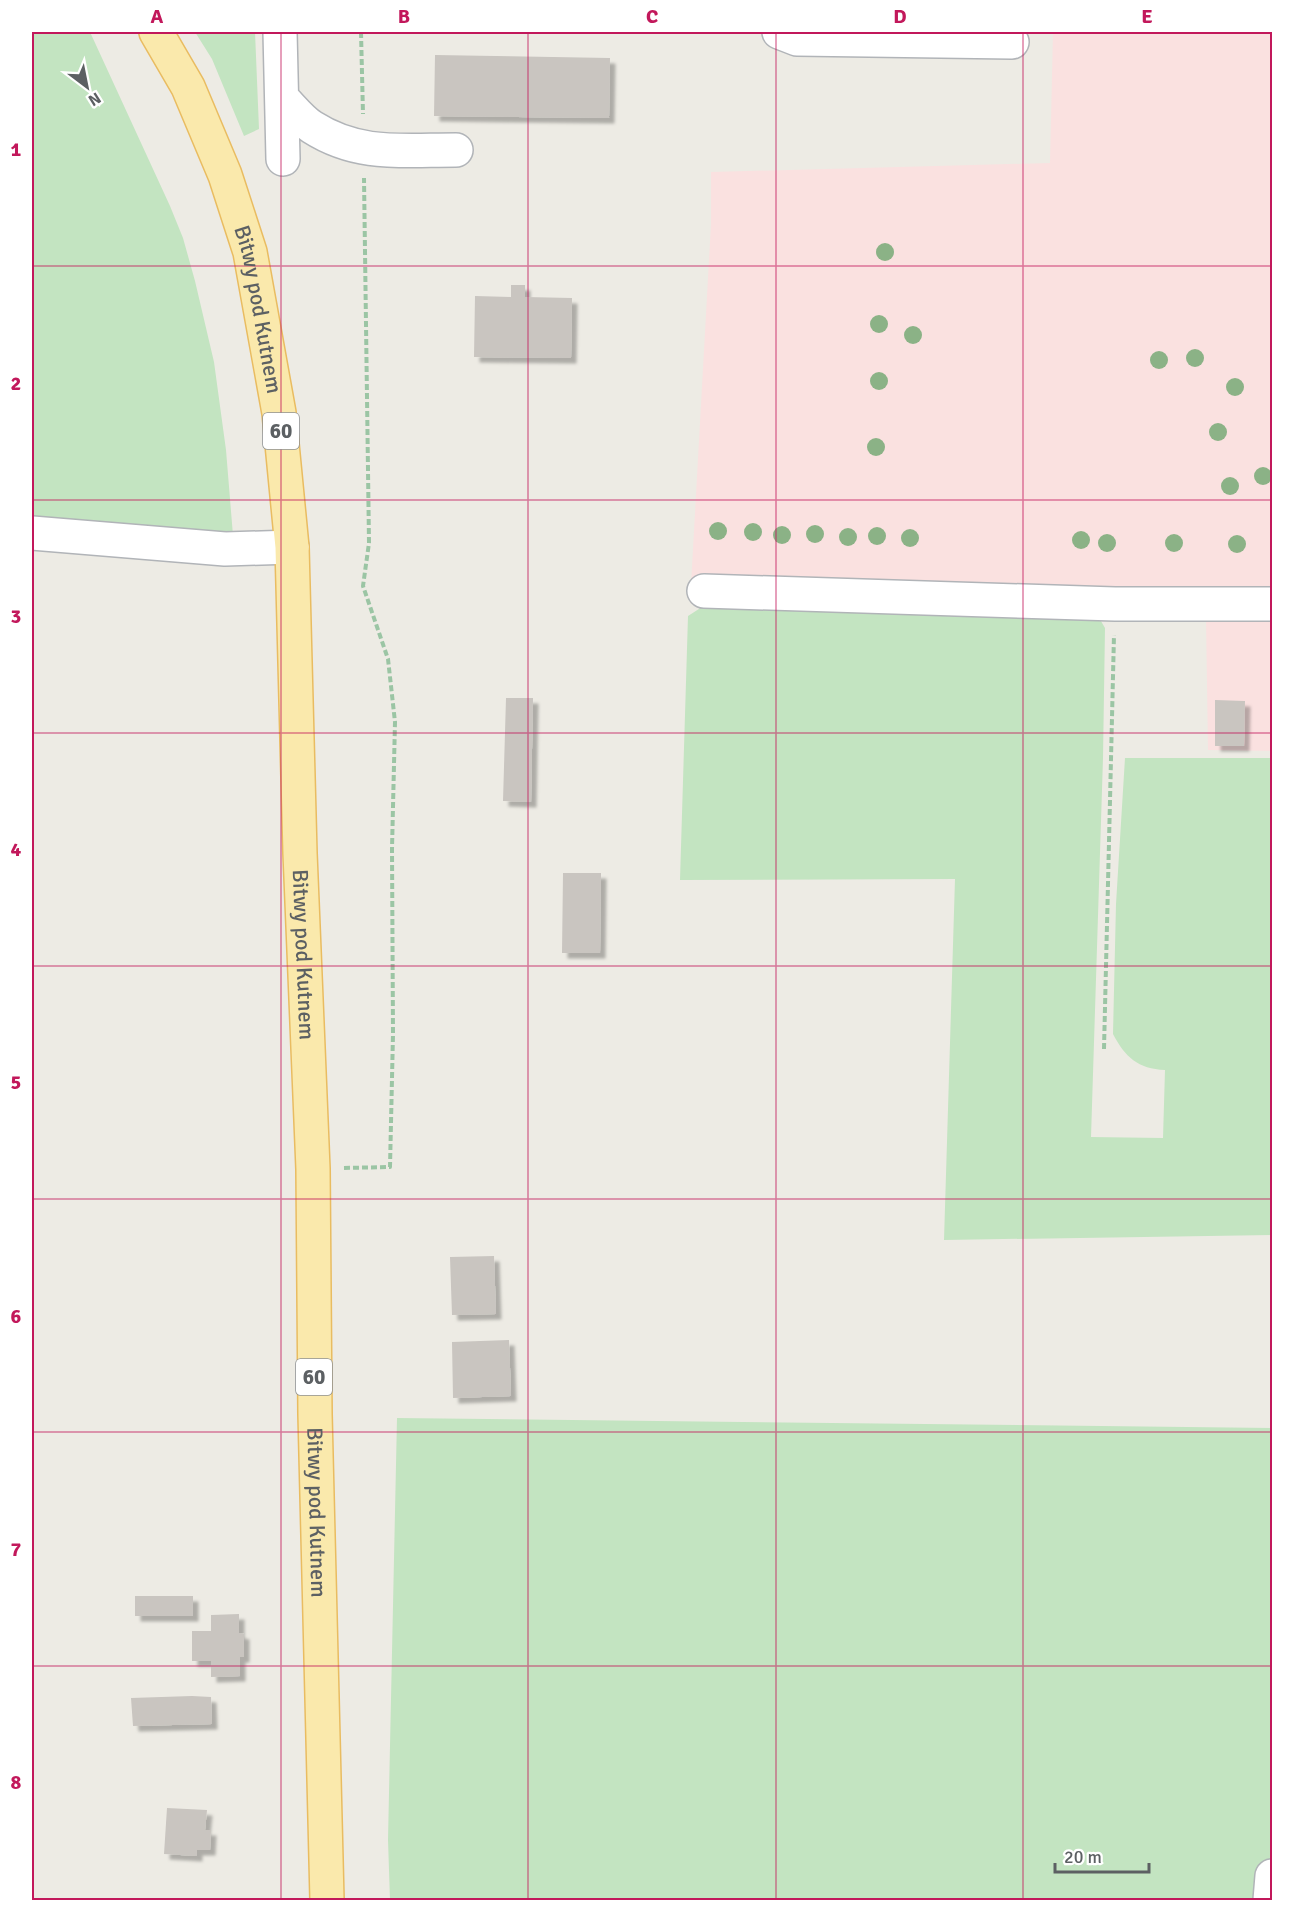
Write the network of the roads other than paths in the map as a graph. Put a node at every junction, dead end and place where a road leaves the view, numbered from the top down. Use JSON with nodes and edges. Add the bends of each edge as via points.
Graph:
{"nodes":[{"id":1,"x":156,"y":32,"type":"edge"},
{"id":2,"x":280,"y":32,"type":"edge"},
{"id":3,"x":779,"y":32,"type":"edge"},
{"id":4,"x":1012,"y":42,"type":"dead end"},
{"id":5,"x":282,"y":98,"type":"junction"},
{"id":6,"x":456,"y":150,"type":"dead end"},
{"id":7,"x":284,"y":159,"type":"dead end"},
{"id":8,"x":32,"y":533,"type":"edge"},
{"id":9,"x":292,"y":547,"type":"junction"},
{"id":10,"x":704,"y":591,"type":"dead end"},
{"id":11,"x":1272,"y":604,"type":"edge"},
{"id":12,"x":1272,"y":1876,"type":"edge"},
{"id":13,"x":327,"y":1900,"type":"edge"},
{"id":14,"x":1270,"y":1900,"type":"edge"}],
"edges":[{"from":1,"to":9,"type":"main road","name":"Bitwy pod Kutnem","number":"60","via":[[188,87],[225,175],[250,252],[279,413]]},
{"from":2,"to":5,"type":"street"},
{"from":3,"to":4,"type":"street","via":[[797,39]]},
{"from":5,"to":6,"type":"street","via":[[310,126],[341,142],[371,150]]},
{"from":5,"to":7,"type":"street"},
{"from":8,"to":9,"type":"street","via":[[225,549]]},
{"from":9,"to":13,"type":"main road","name":"Bitwy pod Kutnem","number":"60","via":[[313,1169]]},
{"from":10,"to":11,"type":"street","via":[[1115,604]]},
{"from":12,"to":14,"type":"street"}]}
